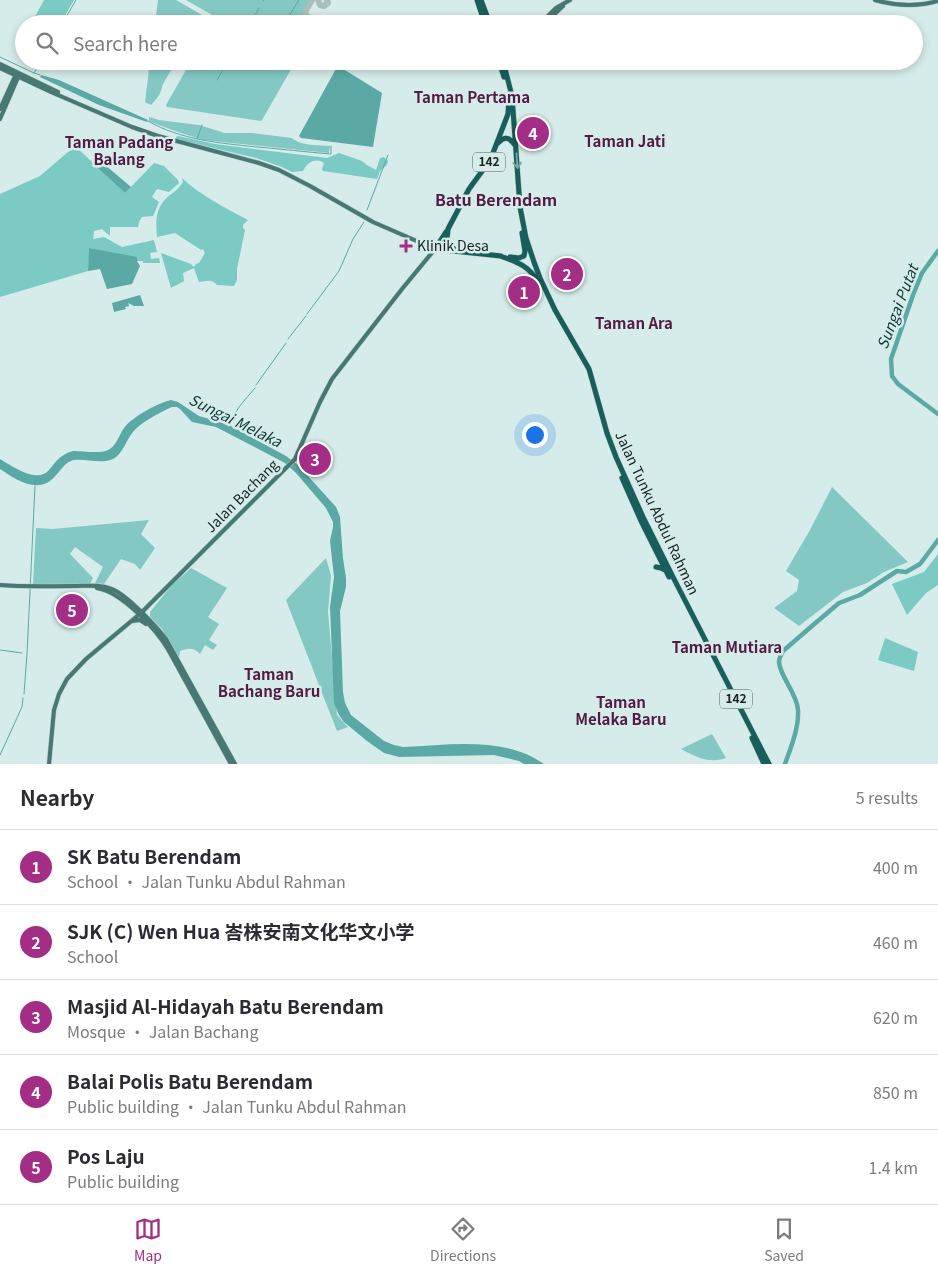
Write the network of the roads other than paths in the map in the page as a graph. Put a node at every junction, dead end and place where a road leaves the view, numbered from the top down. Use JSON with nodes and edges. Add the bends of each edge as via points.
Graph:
{"nodes":[{"id":1,"x":477,"y":0,"type":"edge"},
{"id":2,"x":481,"y":0,"type":"edge"},
{"id":3,"x":876,"y":0,"type":"edge"},
{"id":4,"x":568,"y":1,"type":"edge"},
{"id":5,"x":938,"y":1,"type":"edge"},
{"id":6,"x":482,"y":15,"type":"edge"},
{"id":7,"x":487,"y":15,"type":"edge"},
{"id":8,"x":549,"y":15,"type":"edge"},
{"id":9,"x":553,"y":15,"type":"edge"},
{"id":10,"x":0,"y":66,"type":"edge"},
{"id":11,"x":502,"y":70,"type":"edge"},
{"id":12,"x":505,"y":70,"type":"edge"},
{"id":13,"x":7,"y":71,"type":"junction"},
{"id":14,"x":18,"y":74,"type":"junction"},
{"id":15,"x":30,"y":82,"type":"junction"},
{"id":16,"x":13,"y":86,"type":"junction"},
{"id":17,"x":68,"y":99,"type":"junction"},
{"id":18,"x":0,"y":109,"type":"edge"},
{"id":19,"x":0,"y":119,"type":"edge"},
{"id":20,"x":498,"y":144,"type":"junction"},
{"id":21,"x":515,"y":145,"type":"junction"},
{"id":22,"x":520,"y":207,"type":"junction"},
{"id":23,"x":448,"y":230,"type":"junction"},
{"id":24,"x":435,"y":250,"type":"junction"},
{"id":25,"x":525,"y":251,"type":"junction"},
{"id":26,"x":463,"y":252,"type":"junction"},
{"id":27,"x":500,"y":256,"type":"junction"},
{"id":28,"x":523,"y":265,"type":"junction"},
{"id":29,"x":656,"y":567,"type":"dead end"},
{"id":30,"x":667,"y":572,"type":"junction"},
{"id":31,"x":0,"y":586,"type":"edge"},
{"id":32,"x":129,"y":603,"type":"junction"},
{"id":33,"x":150,"y":604,"type":"junction"},
{"id":34,"x":140,"y":614,"type":"junction"},
{"id":35,"x":130,"y":622,"type":"junction"},
{"id":36,"x":151,"y":622,"type":"junction"},
{"id":37,"x":154,"y":630,"type":"junction"},
{"id":38,"x":48,"y":764,"type":"edge"},
{"id":39,"x":233,"y":764,"type":"edge"},
{"id":40,"x":764,"y":764,"type":"edge"},
{"id":41,"x":769,"y":764,"type":"edge"}],
"edges":[{"from":1,"to":6,"type":"main road"},
{"from":2,"to":7,"type":"main road"},
{"from":3,"to":5,"type":"main road","via":[[913,5]]},
{"from":4,"to":8,"type":"main road"},
{"from":4,"to":9,"type":"main road"},
{"from":10,"to":13,"type":"main road"},
{"from":10,"to":14,"type":"main road"},
{"from":11,"to":20,"type":"main road","number":"142","via":[[509,110]]},
{"from":12,"to":21,"type":"main road","name":"Jalan Tunku Abdul Rahman","number":"142","via":[[512,96]]},
{"from":13,"to":14,"type":"main road"},
{"from":13,"to":16,"type":"main road"},
{"from":14,"to":15,"type":"main road"},
{"from":14,"to":16,"type":"main road"},
{"from":14,"to":17,"type":"main road"},
{"from":15,"to":16,"type":"main road","via":[[20,81]]},
{"from":15,"to":17,"type":"main road"},
{"from":16,"to":18,"type":"main road"},
{"from":16,"to":19,"type":"main road"},
{"from":17,"to":24,"type":"main road","via":[[158,136],[279,170],[373,222]]},
{"from":20,"to":21,"type":"main road","via":[[507,138]]},
{"from":20,"to":23,"type":"main road","number":"142"},
{"from":21,"to":22,"type":"main road","name":"Jalan Tunku Abdul Rahman","number":"142","one_way":true},
{"from":22,"to":25,"type":"main road"},
{"from":22,"to":41,"type":"main road","name":"Jalan Tunku Abdul Rahman","number":"142","via":[[540,278],[590,372],[619,463],[674,580]]},
{"from":23,"to":24,"type":"main road","name":"Jalan Bachang","number":"142"},
{"from":23,"to":26,"type":"main road","via":[[446,239],[449,244]]},
{"from":24,"to":26,"type":"main road"},
{"from":24,"to":33,"type":"main road","name":"Jalan Bachang","via":[[332,379],[295,459]]},
{"from":25,"to":27,"type":"main road","via":[[522,258]]},
{"from":25,"to":28,"type":"main road","via":[[527,259]]},
{"from":26,"to":27,"type":"main road"},
{"from":27,"to":28,"type":"main road"},
{"from":28,"to":30,"type":"main road","name":"Jalan Tunku Abdul Rahman","number":"142","via":[[535,276],[587,371],[609,446]]},
{"from":29,"to":30,"type":"main road"},
{"from":30,"to":40,"type":"main road","name":"Jalan Tunku Abdul Rahman","number":"142"},
{"from":31,"to":32,"type":"main road","via":[[106,587],[121,593]]},
{"from":32,"to":33,"type":"main road","via":[[139,607]]},
{"from":32,"to":34,"type":"main road"},
{"from":32,"to":35,"type":"main road"},
{"from":33,"to":34,"type":"main road","name":"Jalan Bachang"},
{"from":33,"to":36,"type":"main road","via":[[147,614]]},
{"from":34,"to":35,"type":"main road","name":"Jalan Bachang"},
{"from":34,"to":36,"type":"main road"},
{"from":34,"to":37,"type":"main road"},
{"from":35,"to":37,"type":"main road","via":[[140,620]]},
{"from":35,"to":38,"type":"main road","name":"Jalan Bachang","via":[[74,671],[64,684],[54,710]]},
{"from":36,"to":39,"type":"main road","via":[[166,639]]},
{"from":37,"to":39,"type":"main road","via":[[163,640]]}]}
